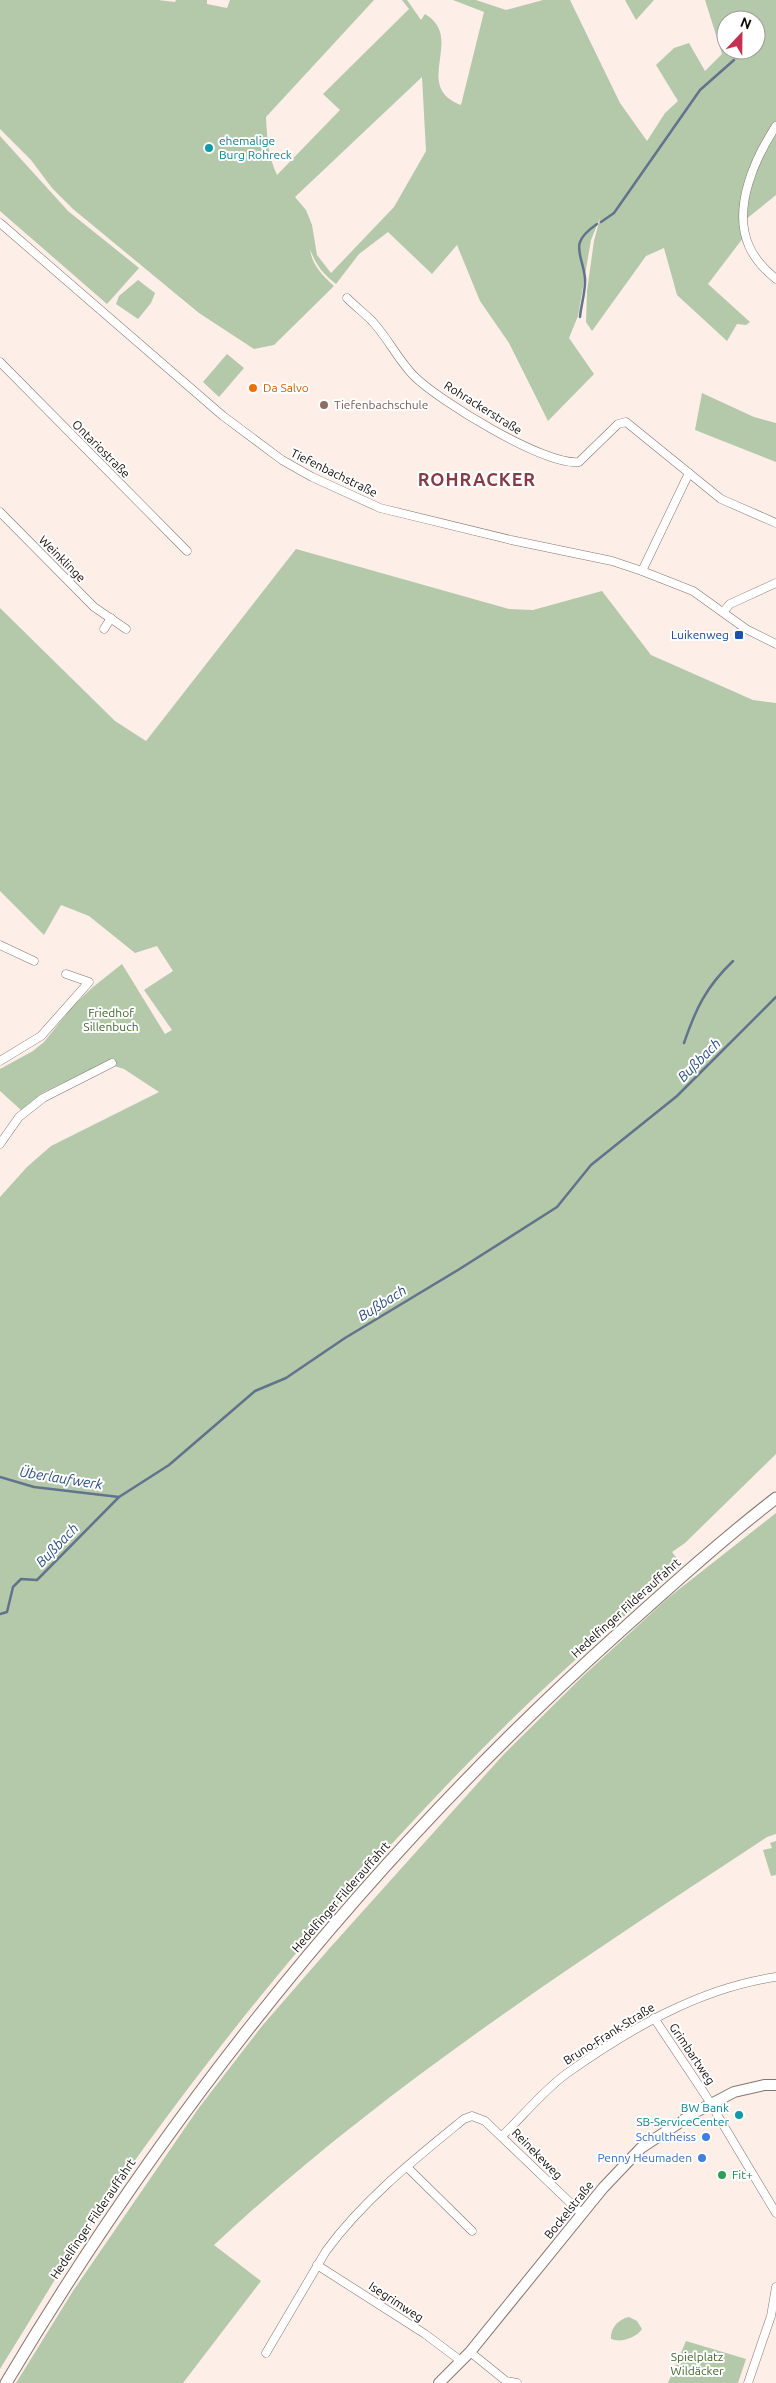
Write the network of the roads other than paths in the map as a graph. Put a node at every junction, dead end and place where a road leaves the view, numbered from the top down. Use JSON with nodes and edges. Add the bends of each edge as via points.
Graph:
{"nodes":[{"id":1,"x":776,"y":126,"type":"edge"},
{"id":2,"x":0,"y":223,"type":"edge"},
{"id":3,"x":776,"y":279,"type":"edge"},
{"id":4,"x":347,"y":298,"type":"dead end"},
{"id":5,"x":0,"y":362,"type":"edge"},
{"id":6,"x":689,"y":473,"type":"junction"},
{"id":7,"x":0,"y":512,"type":"edge"},
{"id":8,"x":776,"y":523,"type":"edge"},
{"id":9,"x":187,"y":551,"type":"dead end"},
{"id":10,"x":642,"y":571,"type":"junction"},
{"id":11,"x":776,"y":583,"type":"edge"},
{"id":12,"x":722,"y":612,"type":"junction"},
{"id":13,"x":111,"y":618,"type":"junction"},
{"id":14,"x":104,"y":629,"type":"dead end"},
{"id":15,"x":126,"y":629,"type":"dead end"},
{"id":16,"x":776,"y":644,"type":"edge"},
{"id":17,"x":0,"y":945,"type":"edge"},
{"id":18,"x":34,"y":961,"type":"dead end"},
{"id":19,"x":66,"y":974,"type":"dead end"},
{"id":20,"x":0,"y":1061,"type":"edge"},
{"id":21,"x":112,"y":1063,"type":"dead end"},
{"id":22,"x":0,"y":1144,"type":"edge"},
{"id":23,"x":776,"y":1498,"type":"edge"},
{"id":24,"x":776,"y":1977,"type":"edge"},
{"id":25,"x":654,"y":2018,"type":"junction"},
{"id":26,"x":776,"y":2085,"type":"edge"},
{"id":27,"x":710,"y":2103,"type":"junction"},
{"id":28,"x":502,"y":2136,"type":"junction"},
{"id":29,"x":407,"y":2166,"type":"junction"},
{"id":30,"x":772,"y":2196,"type":"edge"},
{"id":31,"x":776,"y":2213,"type":"edge"},
{"id":32,"x":582,"y":2214,"type":"junction"},
{"id":33,"x":472,"y":2231,"type":"dead end"},
{"id":34,"x":317,"y":2265,"type":"junction"},
{"id":35,"x":776,"y":2287,"type":"edge"},
{"id":36,"x":774,"y":2315,"type":"edge"},
{"id":37,"x":470,"y":2352,"type":"junction"},
{"id":38,"x":266,"y":2354,"type":"dead end"},
{"id":39,"x":461,"y":2361,"type":"junction"},
{"id":40,"x":6,"y":2383,"type":"edge"},
{"id":41,"x":439,"y":2383,"type":"edge"},
{"id":42,"x":517,"y":2383,"type":"edge"},
{"id":43,"x":751,"y":2383,"type":"edge"}],
"edges":[{"from":1,"to":3,"type":"street","via":[[753,171],[745,196],[744,217],[748,246],[757,261]]},
{"from":2,"to":10,"type":"street","name":"Tiefenbachstraße","via":[[223,416],[282,460],[312,477],[380,508],[612,561]]},
{"from":4,"to":6,"type":"street","name":"Rohrackerstraße","via":[[373,322],[415,377],[504,437],[559,460],[579,462],[618,424],[626,422]]},
{"from":5,"to":9,"type":"street","name":"Ontariostraße"},
{"from":6,"to":8,"type":"street","name":"Rohrackerstraße","via":[[721,499]]},
{"from":6,"to":10,"type":"street"},
{"from":7,"to":13,"type":"street","name":"Weinklinge","via":[[94,607]]},
{"from":10,"to":12,"type":"street","name":"Tiefenbachstraße","via":[[693,591]]},
{"from":11,"to":12,"type":"street","via":[[736,601]]},
{"from":12,"to":16,"type":"street","name":"Tiefenbachstraße"},
{"from":13,"to":14,"type":"street"},
{"from":13,"to":15,"type":"street","name":"Weinklinge"},
{"from":17,"to":18,"type":"street"},
{"from":19,"to":20,"type":"street","via":[[90,982],[41,1036]]},
{"from":21,"to":22,"type":"street","via":[[43,1098],[19,1118]]},
{"from":23,"to":40,"type":"main road","name":"Hedelfinger Filderauffahrt","via":[[664,1592],[540,1705],[361,1893],[253,2022],[170,2131],[89,2249]]},
{"from":24,"to":25,"type":"street","name":"Bruno-Frank-Straße","via":[[731,1987]]},
{"from":25,"to":27,"type":"street","name":"Grimbartweg"},
{"from":25,"to":28,"type":"street","name":"Bruno-Frank-Straße","via":[[565,2075]]},
{"from":26,"to":27,"type":"street","name":"Bockelstraße","via":[[750,2088]]},
{"from":27,"to":30,"type":"street","name":"Grimbartweg"},
{"from":27,"to":32,"type":"street","name":"Bockelstraße","via":[[641,2148]]},
{"from":28,"to":29,"type":"street","name":"Reinekeweg","via":[[486,2121],[472,2116]]},
{"from":28,"to":32,"type":"street","name":"Reinekeweg"},
{"from":29,"to":33,"type":"street"},
{"from":29,"to":34,"type":"street","via":[[365,2205]]},
{"from":30,"to":31,"type":"street","name":"Grimbartweg"},
{"from":32,"to":37,"type":"street","name":"Bockelstraße"},
{"from":34,"to":38,"type":"street"},
{"from":34,"to":39,"type":"street","name":"Isegrimweg"},
{"from":35,"to":36,"type":"street"},
{"from":36,"to":43,"type":"street"},
{"from":37,"to":39,"type":"street","name":"Bockelstraße"},
{"from":37,"to":42,"type":"street","via":[[506,2381]]},
{"from":39,"to":41,"type":"street","name":"Bockelstraße"}]}
